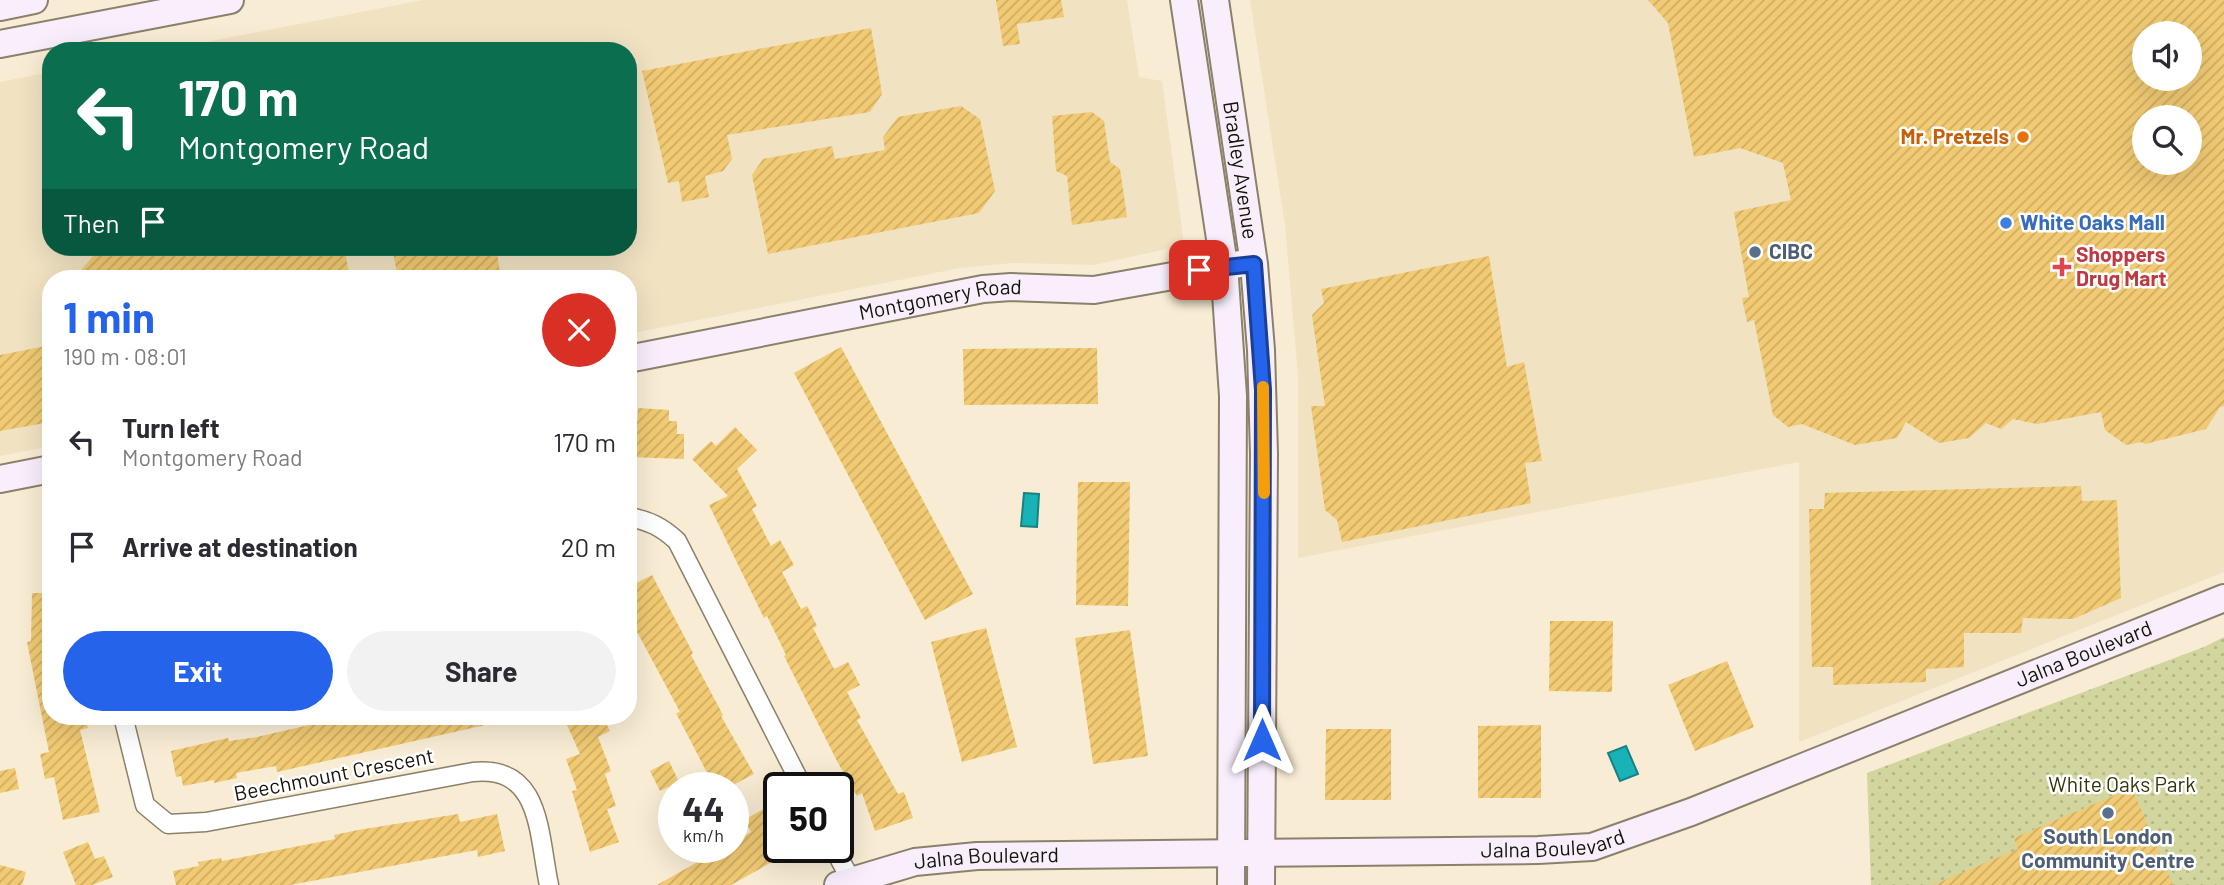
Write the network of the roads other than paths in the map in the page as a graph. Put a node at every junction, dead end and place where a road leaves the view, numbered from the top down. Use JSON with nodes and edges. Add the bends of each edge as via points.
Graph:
{"nodes":[{"id":1,"x":34,"y":0,"type":"edge"},
{"id":2,"x":230,"y":0,"type":"edge"},
{"id":3,"x":1184,"y":0,"type":"edge"},
{"id":4,"x":1214,"y":0,"type":"edge"},
{"id":5,"x":0,"y":6,"type":"edge"},
{"id":6,"x":0,"y":44,"type":"edge"},
{"id":7,"x":1254,"y":264,"type":"junction"},
{"id":8,"x":1224,"y":265,"type":"junction"},
{"id":9,"x":637,"y":357,"type":"edge"},
{"id":10,"x":42,"y":471,"type":"edge"},
{"id":11,"x":0,"y":479,"type":"edge"},
{"id":12,"x":637,"y":518,"type":"edge"},
{"id":13,"x":2224,"y":598,"type":"edge"},
{"id":14,"x":126,"y":725,"type":"edge"},
{"id":15,"x":795,"y":772,"type":"edge"},
{"id":16,"x":1261,"y":851,"type":"junction"},
{"id":17,"x":1231,"y":852,"type":"junction"},
{"id":18,"x":838,"y":863,"type":"edge"},
{"id":19,"x":845,"y":883,"type":"edge"},
{"id":20,"x":549,"y":885,"type":"edge"},
{"id":21,"x":1231,"y":885,"type":"edge"},
{"id":22,"x":1261,"y":885,"type":"edge"}],
"edges":[{"from":1,"to":5,"type":"street"},
{"from":2,"to":6,"type":"street"},
{"from":3,"to":8,"type":"street","name":"Bradley Avenue"},
{"from":4,"to":7,"type":"street","name":"Bradley Avenue"},
{"from":7,"to":8,"type":"street","name":"Montgomery Road"},
{"from":7,"to":16,"type":"street","name":"Bradley Avenue","via":[[1263,390]]},
{"from":8,"to":9,"type":"street","name":"Montgomery Road","via":[[1094,290],[984,289]]},
{"from":8,"to":17,"type":"street","name":"Bradley Avenue","via":[[1233,396]]},
{"from":10,"to":11,"type":"street"},
{"from":12,"to":15,"type":"street","via":[[663,528],[677,541]]},
{"from":13,"to":16,"type":"street","name":"Jalna Boulevard","via":[[1691,813],[1592,847]]},
{"from":14,"to":20,"type":"street","name":"Beechmount Crescent","via":[[145,805],[168,824],[206,822],[473,772],[502,772],[531,797]]},
{"from":16,"to":17,"type":"street","name":"Jalna Boulevard"},
{"from":16,"to":22,"type":"street","name":"Bradley Avenue"},
{"from":17,"to":19,"type":"street","name":"Jalna Boulevard","via":[[978,856],[915,862]]},
{"from":17,"to":21,"type":"street","name":"Bradley Avenue"},
{"from":18,"to":19,"type":"street"}]}
